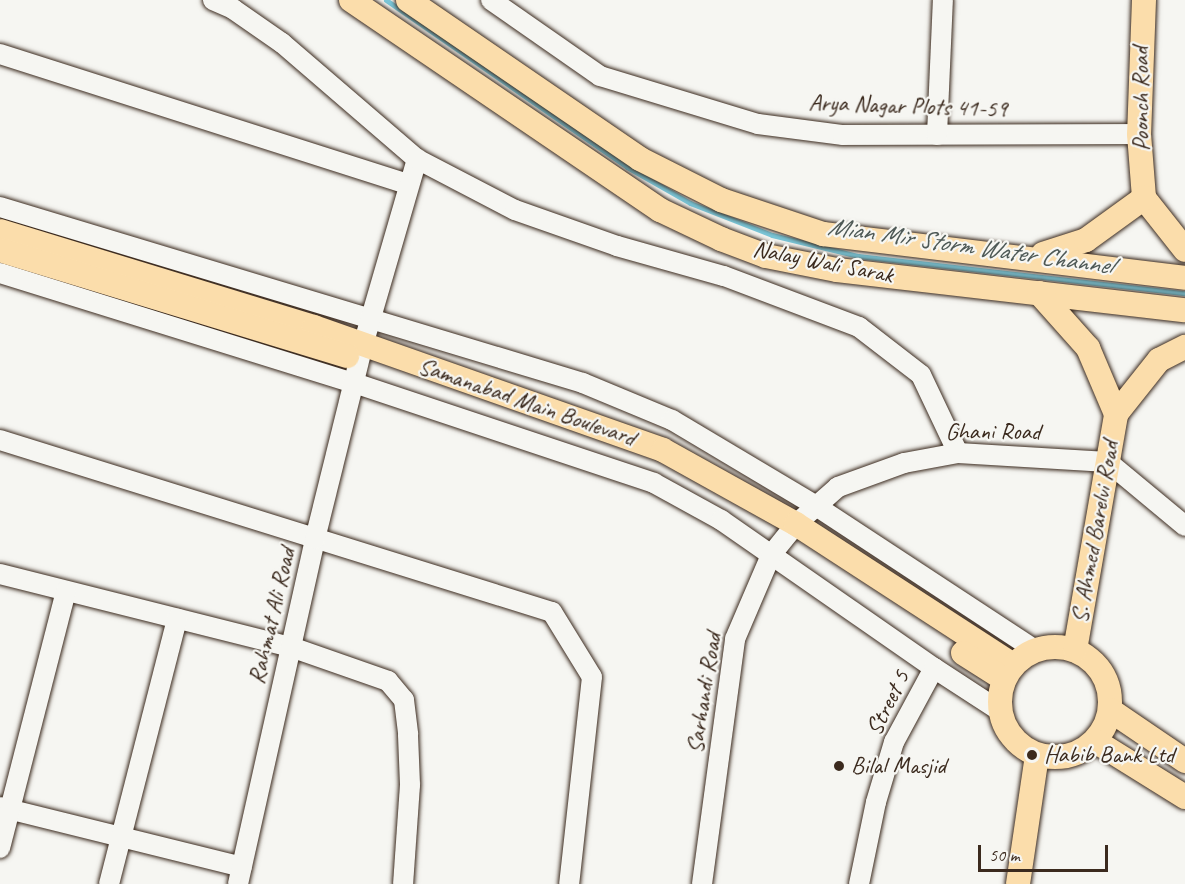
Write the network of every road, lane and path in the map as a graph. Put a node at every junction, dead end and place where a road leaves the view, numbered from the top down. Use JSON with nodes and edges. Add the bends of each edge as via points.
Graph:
{"nodes":[{"id":1,"x":213,"y":0,"type":"edge"},
{"id":2,"x":351,"y":0,"type":"edge"},
{"id":3,"x":408,"y":0,"type":"edge"},
{"id":4,"x":491,"y":0,"type":"edge"},
{"id":5,"x":943,"y":0,"type":"edge"},
{"id":6,"x":1144,"y":0,"type":"edge"},
{"id":7,"x":0,"y":54,"type":"edge"},
{"id":8,"x":1139,"y":134,"type":"junction"},
{"id":9,"x":937,"y":135,"type":"junction"},
{"id":10,"x":417,"y":159,"type":"junction"},
{"id":11,"x":408,"y":184,"type":"junction"},
{"id":12,"x":1144,"y":198,"type":"junction"},
{"id":13,"x":0,"y":207,"type":"edge"},
{"id":14,"x":0,"y":231,"type":"edge"},
{"id":15,"x":0,"y":250,"type":"edge"},
{"id":16,"x":1185,"y":250,"type":"edge"},
{"id":17,"x":1020,"y":256,"type":"junction"},
{"id":18,"x":0,"y":273,"type":"edge"},
{"id":19,"x":1185,"y":278,"type":"edge"},
{"id":20,"x":1039,"y":293,"type":"junction"},
{"id":21,"x":1185,"y":310,"type":"edge"},
{"id":22,"x":370,"y":319,"type":"junction"},
{"id":23,"x":1185,"y":347,"type":"edge"},
{"id":24,"x":362,"y":352,"type":"junction"},
{"id":25,"x":354,"y":383,"type":"junction"},
{"id":26,"x":1116,"y":414,"type":"junction"},
{"id":27,"x":0,"y":440,"type":"edge"},
{"id":28,"x":958,"y":453,"type":"junction"},
{"id":29,"x":1108,"y":462,"type":"junction"},
{"id":30,"x":816,"y":506,"type":"junction"},
{"id":31,"x":1185,"y":526,"type":"edge"},
{"id":32,"x":791,"y":530,"type":"junction"},
{"id":33,"x":315,"y":539,"type":"junction"},
{"id":34,"x":771,"y":555,"type":"junction"},
{"id":35,"x":0,"y":574,"type":"edge"},
{"id":36,"x":66,"y":591,"type":"junction"},
{"id":37,"x":177,"y":619,"type":"junction"},
{"id":38,"x":291,"y":647,"type":"junction"},
{"id":39,"x":1035,"y":650,"type":"junction"},
{"id":40,"x":1075,"y":650,"type":"junction"},
{"id":41,"x":934,"y":668,"type":"junction"},
{"id":42,"x":1008,"y":672,"type":"junction"},
{"id":43,"x":1110,"y":710,"type":"junction"},
{"id":44,"x":1000,"y":711,"type":"junction"},
{"id":45,"x":1095,"y":741,"type":"junction"},
{"id":46,"x":1037,"y":755,"type":"junction"},
{"id":47,"x":1185,"y":761,"type":"edge"},
{"id":48,"x":1185,"y":797,"type":"edge"},
{"id":49,"x":5,"y":808,"type":"edge"},
{"id":50,"x":120,"y":837,"type":"junction"},
{"id":51,"x":0,"y":848,"type":"edge"},
{"id":52,"x":240,"y":876,"type":"edge"},
{"id":53,"x":109,"y":884,"type":"edge"},
{"id":54,"x":403,"y":884,"type":"edge"},
{"id":55,"x":569,"y":884,"type":"edge"},
{"id":56,"x":702,"y":884,"type":"edge"},
{"id":57,"x":859,"y":884,"type":"edge"},
{"id":58,"x":1018,"y":884,"type":"edge"}],
"edges":[{"from":1,"to":10,"type":"street","via":[[282,43]]},
{"from":2,"to":20,"type":"main road","name":"Nalay Wali Sarak","via":[[660,210],[721,239],[766,256],[837,270]]},
{"from":3,"to":17,"type":"main road","name":"Nalay Wali Sarak","via":[[640,159],[721,200],[824,234]]},
{"from":4,"to":9,"type":"street","name":"Arya Nagar Plots 41-59","via":[[600,76],[633,87],[758,124],[843,135]]},
{"from":5,"to":9,"type":"street"},
{"from":6,"to":8,"type":"main road","name":"Poonch Road"},
{"from":7,"to":11,"type":"street"},
{"from":8,"to":9,"type":"street","name":"Arya Nagar Plots 41-59"},
{"from":8,"to":12,"type":"main road","name":"Poonch Road"},
{"from":10,"to":11,"type":"street","name":"Rahmat Ali Road"},
{"from":10,"to":28,"type":"street","via":[[515,210],[617,246],[724,276],[859,327],[921,375]]},
{"from":11,"to":22,"type":"street","name":"Rahmat Ali Road"},
{"from":12,"to":16,"type":"main road"},
{"from":12,"to":17,"type":"main road","via":[[1086,240],[1053,254]]},
{"from":13,"to":22,"type":"street"},
{"from":14,"to":24,"type":"main road","name":"Samanabad Main Boulevard"},
{"from":15,"to":24,"type":"main road","name":"Samanabad Main Boulevard"},
{"from":17,"to":19,"type":"main road","name":"Nalay Wali Sarak"},
{"from":18,"to":25,"type":"street","name":"Street 5"},
{"from":20,"to":21,"type":"main road","name":"Nalay Wali Sarak"},
{"from":20,"to":26,"type":"main road","name":"S. Ahmed Barelvi Road","via":[[1088,348]]},
{"from":22,"to":24,"type":"street","name":"Rahmat Ali Road"},
{"from":22,"to":30,"type":"street","via":[[583,383],[662,416]]},
{"from":23,"to":26,"type":"main road","name":"S. Ahmed Barelvi Road","via":[[1159,360]]},
{"from":24,"to":25,"type":"street","name":"Rahmat Ali Road"},
{"from":24,"to":32,"type":"main road","name":"Samanabad Main Boulevard","via":[[642,455]]},
{"from":25,"to":33,"type":"street","name":"Rahmat Ali Road"},
{"from":25,"to":34,"type":"street","name":"Street 5","via":[[654,483],[721,520]]},
{"from":26,"to":29,"type":"main road","name":"S. Ahmed Barelvi Road"},
{"from":27,"to":33,"type":"street"},
{"from":28,"to":29,"type":"street","name":"Ghani Road"},
{"from":28,"to":30,"type":"street","name":"Ghani Road","via":[[872,472],[838,487]]},
{"from":29,"to":31,"type":"street"},
{"from":29,"to":40,"type":"main road","name":"S. Ahmed Barelvi Road"},
{"from":30,"to":32,"type":"street","name":"Ghani Road"},
{"from":30,"to":39,"type":"street"},
{"from":32,"to":34,"type":"street","name":"Sarhandi Road"},
{"from":32,"to":42,"type":"main road","name":"Samanabad Main Boulevard"},
{"from":33,"to":38,"type":"street","name":"Rahmat Ali Road"},
{"from":33,"to":55,"type":"street","via":[[543,609],[558,618],[592,676]]},
{"from":34,"to":41,"type":"street","name":"Street 5"},
{"from":34,"to":56,"type":"street","name":"Sarhandi Road","via":[[735,639]]},
{"from":35,"to":36,"type":"street"},
{"from":36,"to":37,"type":"street"},
{"from":36,"to":49,"type":"street"},
{"from":37,"to":38,"type":"street"},
{"from":37,"to":50,"type":"street"},
{"from":38,"to":52,"type":"street","name":"Rahmat Ali Road"},
{"from":38,"to":54,"type":"street","via":[[388,681],[404,700],[410,785]]},
{"from":39,"to":40,"type":"main road","via":[[1048,646]]},
{"from":39,"to":42,"type":"main road"},
{"from":40,"to":43,"type":"main road","via":[[1091,659],[1103,673],[1110,691]]},
{"from":41,"to":44,"type":"street"},
{"from":41,"to":57,"type":"street","name":"Street 5","via":[[894,742],[876,802]]},
{"from":42,"to":44,"type":"main road"},
{"from":43,"to":45,"type":"main road"},
{"from":43,"to":47,"type":"main road"},
{"from":44,"to":46,"type":"main road","via":[[1007,730],[1020,745]]},
{"from":45,"to":46,"type":"main road","via":[[1068,756]]},
{"from":45,"to":48,"type":"main road"},
{"from":46,"to":58,"type":"main road"},
{"from":49,"to":50,"type":"street"},
{"from":49,"to":51,"type":"street"},
{"from":50,"to":52,"type":"street"},
{"from":50,"to":53,"type":"street"}]}
